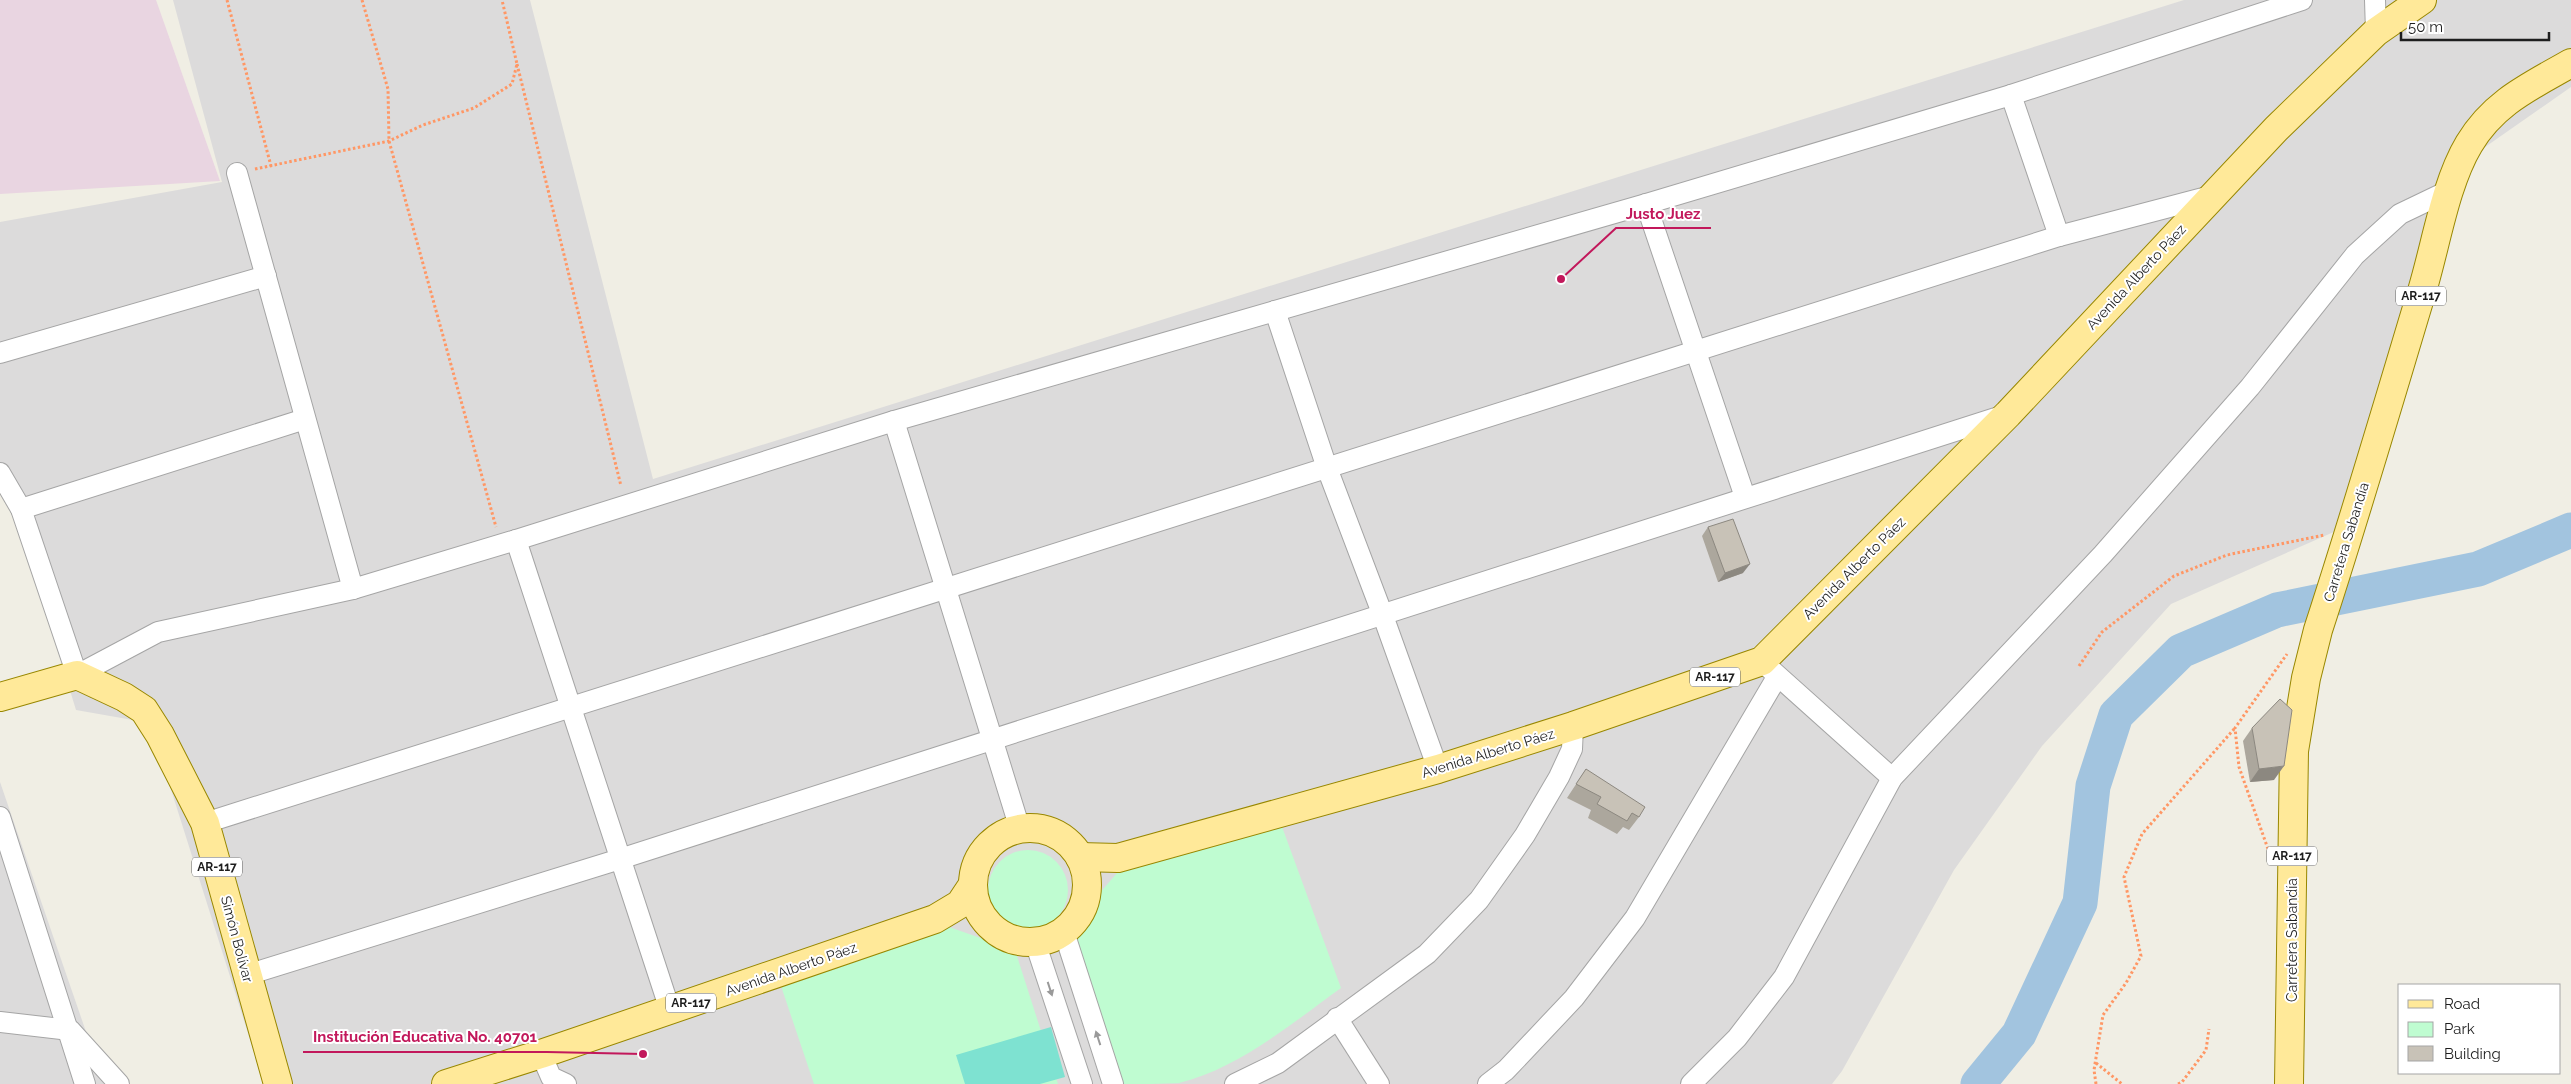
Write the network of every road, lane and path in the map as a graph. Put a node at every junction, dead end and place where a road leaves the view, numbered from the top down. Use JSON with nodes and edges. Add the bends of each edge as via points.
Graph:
{"nodes":[{"id":1,"x":227,"y":0,"type":"edge"},
{"id":2,"x":362,"y":0,"type":"edge"},
{"id":3,"x":502,"y":0,"type":"edge"},
{"id":4,"x":2302,"y":0,"type":"edge"},
{"id":5,"x":2375,"y":0,"type":"edge"},
{"id":6,"x":2422,"y":0,"type":"edge"},
{"id":7,"x":2376,"y":32,"type":"junction"},
{"id":8,"x":2571,"y":63,"type":"edge"},
{"id":9,"x":517,"y":64,"type":"junction"},
{"id":10,"x":2011,"y":95,"type":"junction"},
{"id":11,"x":389,"y":141,"type":"junction"},
{"id":12,"x":271,"y":166,"type":"junction"},
{"id":13,"x":237,"y":173,"type":"joint"},
{"id":14,"x":2450,"y":190,"type":"junction"},
{"id":15,"x":2211,"y":196,"type":"junction"},
{"id":16,"x":1646,"y":204,"type":"junction"},
{"id":17,"x":2059,"y":236,"type":"junction"},
{"id":18,"x":266,"y":276,"type":"junction"},
{"id":19,"x":1275,"y":312,"type":"junction"},
{"id":20,"x":1697,"y":350,"type":"junction"},
{"id":21,"x":0,"y":353,"type":"edge"},
{"id":22,"x":2008,"y":414,"type":"junction"},
{"id":23,"x":305,"y":418,"type":"junction"},
{"id":24,"x":894,"y":422,"type":"junction"},
{"id":25,"x":1327,"y":468,"type":"junction"},
{"id":26,"x":0,"y":473,"type":"edge"},
{"id":27,"x":1745,"y":497,"type":"junction"},
{"id":28,"x":626,"y":506,"type":"junction"},
{"id":29,"x":21,"y":509,"type":"junction"},
{"id":30,"x":2350,"y":530,"type":"junction"},
{"id":31,"x":508,"y":542,"type":"junction"},
{"id":32,"x":946,"y":588,"type":"junction"},
{"id":33,"x":353,"y":589,"type":"junction"},
{"id":34,"x":1382,"y":613,"type":"junction"},
{"id":35,"x":2287,"y":654,"type":"dead end"},
{"id":36,"x":2079,"y":666,"type":"dead end"},
{"id":37,"x":1770,"y":669,"type":"junction"},
{"id":38,"x":88,"y":681,"type":"junction"},
{"id":39,"x":0,"y":697,"type":"edge"},
{"id":40,"x":572,"y":707,"type":"junction"},
{"id":41,"x":1573,"y":726,"type":"junction"},
{"id":42,"x":2235,"y":728,"type":"junction"},
{"id":43,"x":993,"y":740,"type":"junction"},
{"id":44,"x":1438,"y":769,"type":"junction"},
{"id":45,"x":1892,"y":778,"type":"junction"},
{"id":46,"x":0,"y":817,"type":"edge"},
{"id":47,"x":205,"y":823,"type":"junction"},
{"id":48,"x":1020,"y":829,"type":"junction"},
{"id":49,"x":1080,"y":857,"type":"junction"},
{"id":50,"x":1118,"y":858,"type":"junction"},
{"id":51,"x":620,"y":859,"type":"junction"},
{"id":52,"x":2270,"y":859,"type":"dead end"},
{"id":53,"x":10,"y":878,"type":"edge"},
{"id":54,"x":1087,"y":883,"type":"junction"},
{"id":55,"x":972,"y":886,"type":"junction"},
{"id":56,"x":935,"y":919,"type":"junction"},
{"id":57,"x":988,"y":924,"type":"junction"},
{"id":58,"x":1064,"y":932,"type":"junction"},
{"id":59,"x":1035,"y":942,"type":"junction"},
{"id":60,"x":247,"y":976,"type":"junction"},
{"id":61,"x":670,"y":1010,"type":"junction"},
{"id":62,"x":1337,"y":1018,"type":"junction"},
{"id":63,"x":0,"y":1022,"type":"edge"},
{"id":64,"x":2209,"y":1029,"type":"dead end"},
{"id":65,"x":70,"y":1030,"type":"junction"},
{"id":66,"x":541,"y":1054,"type":"junction"},
{"id":67,"x":2095,"y":1062,"type":"junction"},
{"id":68,"x":85,"y":1084,"type":"edge"},
{"id":69,"x":118,"y":1084,"type":"edge"},
{"id":70,"x":278,"y":1084,"type":"edge"},
{"id":71,"x":446,"y":1084,"type":"edge"},
{"id":72,"x":566,"y":1084,"type":"edge"},
{"id":73,"x":1082,"y":1084,"type":"edge"},
{"id":74,"x":1113,"y":1084,"type":"edge"},
{"id":75,"x":1235,"y":1084,"type":"edge"},
{"id":76,"x":1379,"y":1084,"type":"edge"},
{"id":77,"x":1488,"y":1084,"type":"edge"},
{"id":78,"x":1691,"y":1084,"type":"edge"},
{"id":79,"x":2096,"y":1084,"type":"edge"},
{"id":80,"x":2122,"y":1084,"type":"edge"},
{"id":81,"x":2178,"y":1084,"type":"edge"},
{"id":82,"x":2289,"y":1084,"type":"edge"}],
"edges":[{"from":1,"to":12,"type":"path"},
{"from":2,"to":11,"type":"path","via":[[388,89]]},
{"from":3,"to":9,"type":"path"},
{"from":4,"to":10,"type":"street"},
{"from":5,"to":7,"type":"street"},
{"from":6,"to":7,"type":"main road","name":"Avenida Alberto Páez","number":"AR-117"},
{"from":7,"to":15,"type":"main road","name":"Avenida Alberto Páez","number":"AR-117"},
{"from":8,"to":14,"type":"main road","name":"Carretera Sabandía","number":"AR-117","via":[[2494,110],[2469,144]]},
{"from":9,"to":11,"type":"path","via":[[512,84],[474,108],[423,125]]},
{"from":9,"to":28,"type":"path"},
{"from":10,"to":16,"type":"street"},
{"from":10,"to":17,"type":"street"},
{"from":11,"to":12,"type":"path"},
{"from":11,"to":31,"type":"path"},
{"from":12,"to":13,"type":"path"},
{"from":13,"to":18,"type":"street"},
{"from":14,"to":30,"type":"main road","name":"Carretera Sabandía","number":"AR-117"},
{"from":14,"to":45,"type":"street","via":[[2400,214],[2355,256],[2250,387],[2103,554]]},
{"from":15,"to":17,"type":"street"},
{"from":15,"to":22,"type":"main road","name":"Avenida Alberto Páez","number":"AR-117"},
{"from":16,"to":19,"type":"street"},
{"from":16,"to":20,"type":"street"},
{"from":17,"to":20,"type":"street"},
{"from":18,"to":21,"type":"street"},
{"from":18,"to":23,"type":"street"},
{"from":19,"to":24,"type":"street"},
{"from":19,"to":25,"type":"street"},
{"from":20,"to":25,"type":"street"},
{"from":20,"to":27,"type":"street"},
{"from":22,"to":27,"type":"street"},
{"from":22,"to":37,"type":"main road","name":"Avenida Alberto Páez","number":"AR-117"},
{"from":23,"to":29,"type":"street"},
{"from":23,"to":33,"type":"street"},
{"from":24,"to":28,"type":"street"},
{"from":24,"to":32,"type":"street"},
{"from":25,"to":32,"type":"street"},
{"from":25,"to":34,"type":"street"},
{"from":26,"to":29,"type":"street"},
{"from":27,"to":34,"type":"street"},
{"from":28,"to":31,"type":"street"},
{"from":29,"to":38,"type":"street"},
{"from":30,"to":36,"type":"path","via":[[2227,555],[2174,576],[2102,632]]},
{"from":30,"to":82,"type":"main road","name":"Carretera Sabandía","number":"AR-117","via":[[2318,630],[2294,750]]},
{"from":31,"to":33,"type":"street"},
{"from":31,"to":40,"type":"street"},
{"from":32,"to":40,"type":"street"},
{"from":32,"to":43,"type":"street"},
{"from":33,"to":38,"type":"street","via":[[158,632]]},
{"from":34,"to":43,"type":"street"},
{"from":34,"to":44,"type":"street"},
{"from":35,"to":42,"type":"path"},
{"from":37,"to":41,"type":"main road","name":"Avenida Alberto Páez","number":"AR-117"},
{"from":37,"to":45,"type":"street"},
{"from":37,"to":77,"type":"street","via":[[1635,918],[1574,998],[1506,1070]]},
{"from":38,"to":39,"type":"main road"},
{"from":38,"to":47,"type":"main road","name":"Simón Bolívar","number":"AR-117","via":[[144,710]]},
{"from":40,"to":47,"type":"street"},
{"from":40,"to":51,"type":"street"},
{"from":41,"to":44,"type":"main road","name":"Avenida Alberto Páez","number":"AR-117"},
{"from":41,"to":62,"type":"street","via":[[1572,749],[1559,777],[1479,900],[1427,954]]},
{"from":42,"to":52,"type":"path","via":[[2239,767],[2258,814]]},
{"from":42,"to":67,"type":"path","via":[[2142,834],[2124,878],[2141,956],[2103,1015]]},
{"from":43,"to":48,"type":"street"},
{"from":43,"to":51,"type":"street"},
{"from":44,"to":50,"type":"main road","name":"Avenida Alberto Páez","number":"AR-117"},
{"from":45,"to":78,"type":"street","via":[[1784,977],[1736,1038]]},
{"from":46,"to":53,"type":"street"},
{"from":47,"to":60,"type":"main road","name":"Simón Bolívar","number":"AR-117"},
{"from":48,"to":49,"type":"main road","number":"AR-117","via":[[1037,828],[1054,833],[1069,843]]},
{"from":48,"to":55,"type":"main road","number":"AR-117","via":[[1001,836],[985,849],[976,866]]},
{"from":49,"to":50,"type":"main road","name":"Avenida Alberto Páez","number":"AR-117"},
{"from":49,"to":54,"type":"main road","number":"AR-117"},
{"from":50,"to":54,"type":"main road","name":"Avenida Alberto Páez","number":"AR-117"},
{"from":51,"to":60,"type":"street"},
{"from":51,"to":61,"type":"street"},
{"from":53,"to":65,"type":"street"},
{"from":54,"to":58,"type":"main road","number":"AR-117","via":[[1085,902],[1077,918]]},
{"from":55,"to":56,"type":"main road","name":"Avenida Alberto Páez","number":"AR-117","via":[[960,904]]},
{"from":55,"to":57,"type":"main road","number":"AR-117","via":[[976,906]]},
{"from":56,"to":57,"type":"main road","name":"Avenida Alberto Páez","number":"AR-117","via":[[964,918]]},
{"from":56,"to":61,"type":"main road","name":"Avenida Alberto Páez","number":"AR-117"},
{"from":57,"to":59,"type":"main road","number":"AR-117","via":[[1001,935]]},
{"from":58,"to":59,"type":"main road","number":"AR-117"},
{"from":74,"to":58,"type":"street","one_way":true},
{"from":59,"to":73,"type":"street","one_way":true},
{"from":60,"to":70,"type":"main road","name":"Simón Bolívar","number":"AR-117"},
{"from":61,"to":66,"type":"main road","name":"Avenida Alberto Páez","number":"AR-117"},
{"from":62,"to":75,"type":"street","via":[[1278,1063]]},
{"from":62,"to":76,"type":"street"},
{"from":63,"to":65,"type":"street"},
{"from":64,"to":81,"type":"path","via":[[2206,1050]]},
{"from":65,"to":68,"type":"street"},
{"from":65,"to":69,"type":"street"},
{"from":66,"to":71,"type":"main road","name":"Avenida Alberto Páez","number":"AR-117"},
{"from":66,"to":72,"type":"street","via":[[551,1077]]},
{"from":67,"to":79,"type":"path"},
{"from":67,"to":80,"type":"path"}]}
